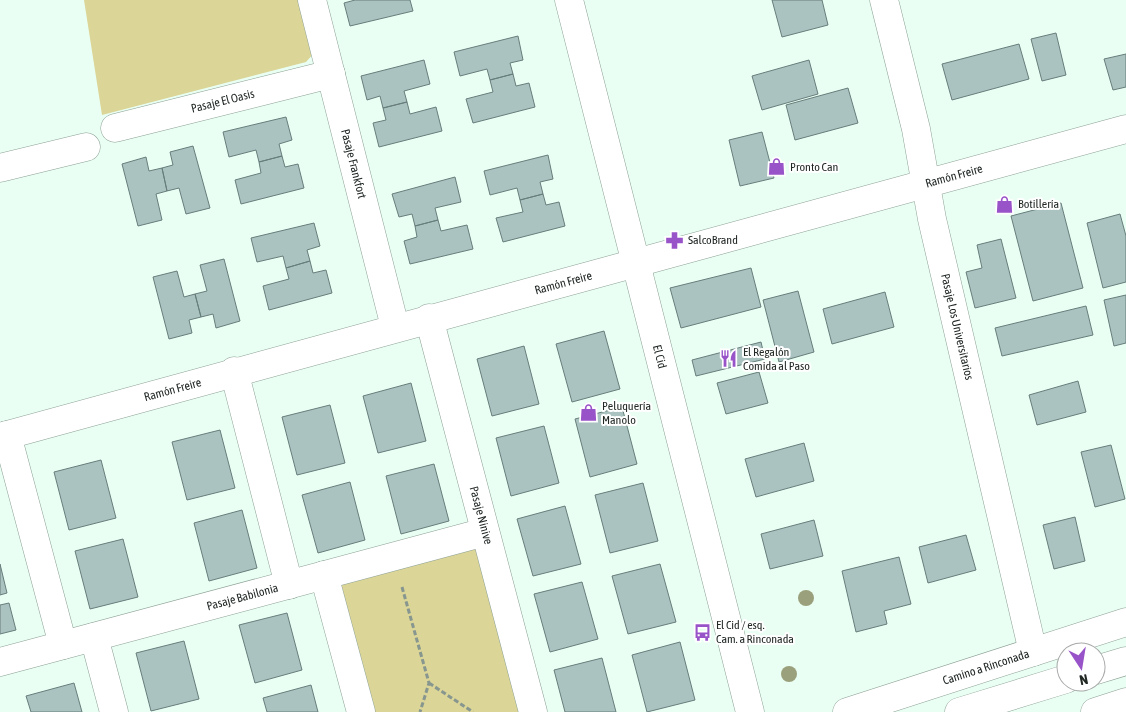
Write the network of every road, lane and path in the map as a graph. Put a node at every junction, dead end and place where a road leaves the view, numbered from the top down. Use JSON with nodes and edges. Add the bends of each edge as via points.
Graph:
{"nodes":[{"id":1,"x":312,"y":0,"type":"edge"},
{"id":2,"x":568,"y":0,"type":"edge"},
{"id":3,"x":884,"y":0,"type":"edge"},
{"id":4,"x":331,"y":74,"type":"junction"},
{"id":5,"x":115,"y":128,"type":"dead end"},
{"id":6,"x":1126,"y":129,"type":"edge"},
{"id":7,"x":86,"y":147,"type":"dead end"},
{"id":8,"x":0,"y":168,"type":"edge"},
{"id":9,"x":926,"y":184,"type":"junction"},
{"id":10,"x":636,"y":263,"type":"junction"},
{"id":11,"x":429,"y":318,"type":"junction"},
{"id":12,"x":395,"y":327,"type":"junction"},
{"id":13,"x":234,"y":371,"type":"junction"},
{"id":14,"x":4,"y":436,"type":"edge"},
{"id":15,"x":485,"y":532,"type":"junction"},
{"id":16,"x":324,"y":575,"type":"junction"},
{"id":17,"x":401,"y":583,"type":"dead end"},
{"id":18,"x":289,"y":585,"type":"junction"},
{"id":19,"x":1126,"y":622,"type":"edge"},
{"id":20,"x":94,"y":637,"type":"junction"},
{"id":21,"x":62,"y":645,"type":"junction"},
{"id":22,"x":1033,"y":652,"type":"junction"},
{"id":23,"x":1126,"y":661,"type":"edge"},
{"id":24,"x":0,"y":662,"type":"edge"},
{"id":25,"x":1106,"y":667,"type":"edge"},
{"id":26,"x":1056,"y":682,"type":"edge"},
{"id":27,"x":429,"y":683,"type":"junction"},
{"id":28,"x":1126,"y":702,"type":"edge"},
{"id":29,"x":114,"y":712,"type":"edge"},
{"id":30,"x":361,"y":712,"type":"edge"},
{"id":31,"x":420,"y":712,"type":"edge"},
{"id":32,"x":473,"y":712,"type":"edge"},
{"id":33,"x":533,"y":712,"type":"edge"},
{"id":34,"x":750,"y":712,"type":"edge"},
{"id":35,"x":847,"y":712,"type":"edge"},
{"id":36,"x":959,"y":712,"type":"edge"},
{"id":37,"x":1095,"y":712,"type":"edge"}],
"edges":[{"from":1,"to":4,"type":"street","name":"Pasaje Frankfort"},
{"from":2,"to":10,"type":"street","name":"El Cid"},
{"from":3,"to":9,"type":"street","name":"Pasaje Los Universitarios"},
{"from":4,"to":5,"type":"street","name":"Pasaje El Oasis"},
{"from":4,"to":12,"type":"street","name":"Pasaje Frankfort"},
{"from":6,"to":9,"type":"street","name":"Ramón Freire"},
{"from":7,"to":8,"type":"street"},
{"from":9,"to":10,"type":"street","name":"Ramón Freire"},
{"from":9,"to":22,"type":"street","name":"Pasaje Los Universitarios"},
{"from":10,"to":11,"type":"street","name":"Ramón Freire"},
{"from":10,"to":34,"type":"street","name":"El Cid"},
{"from":11,"to":12,"type":"street","name":"Ramón Freire"},
{"from":11,"to":15,"type":"street","name":"Pasaje Ninive"},
{"from":12,"to":13,"type":"street","name":"Ramón Freire"},
{"from":13,"to":14,"type":"street","name":"Ramón Freire"},
{"from":13,"to":18,"type":"street"},
{"from":14,"to":21,"type":"street"},
{"from":15,"to":16,"type":"street","name":"Pasaje Babilonia"},
{"from":15,"to":33,"type":"street","name":"Pasaje Ninive"},
{"from":16,"to":18,"type":"street","name":"Pasaje Babilonia"},
{"from":16,"to":30,"type":"street"},
{"from":17,"to":27,"type":"path"},
{"from":18,"to":20,"type":"street","name":"Pasaje Babilonia"},
{"from":19,"to":22,"type":"street","name":"Camino a Rinconada"},
{"from":20,"to":21,"type":"street","name":"Pasaje Babilonia"},
{"from":20,"to":29,"type":"street"},
{"from":21,"to":24,"type":"street","name":"Pasaje Babilonia"},
{"from":22,"to":35,"type":"street","name":"Camino a Rinconada"},
{"from":23,"to":25,"type":"street"},
{"from":26,"to":36,"type":"street"},
{"from":27,"to":31,"type":"path"},
{"from":27,"to":32,"type":"path"},
{"from":28,"to":37,"type":"street"}]}
